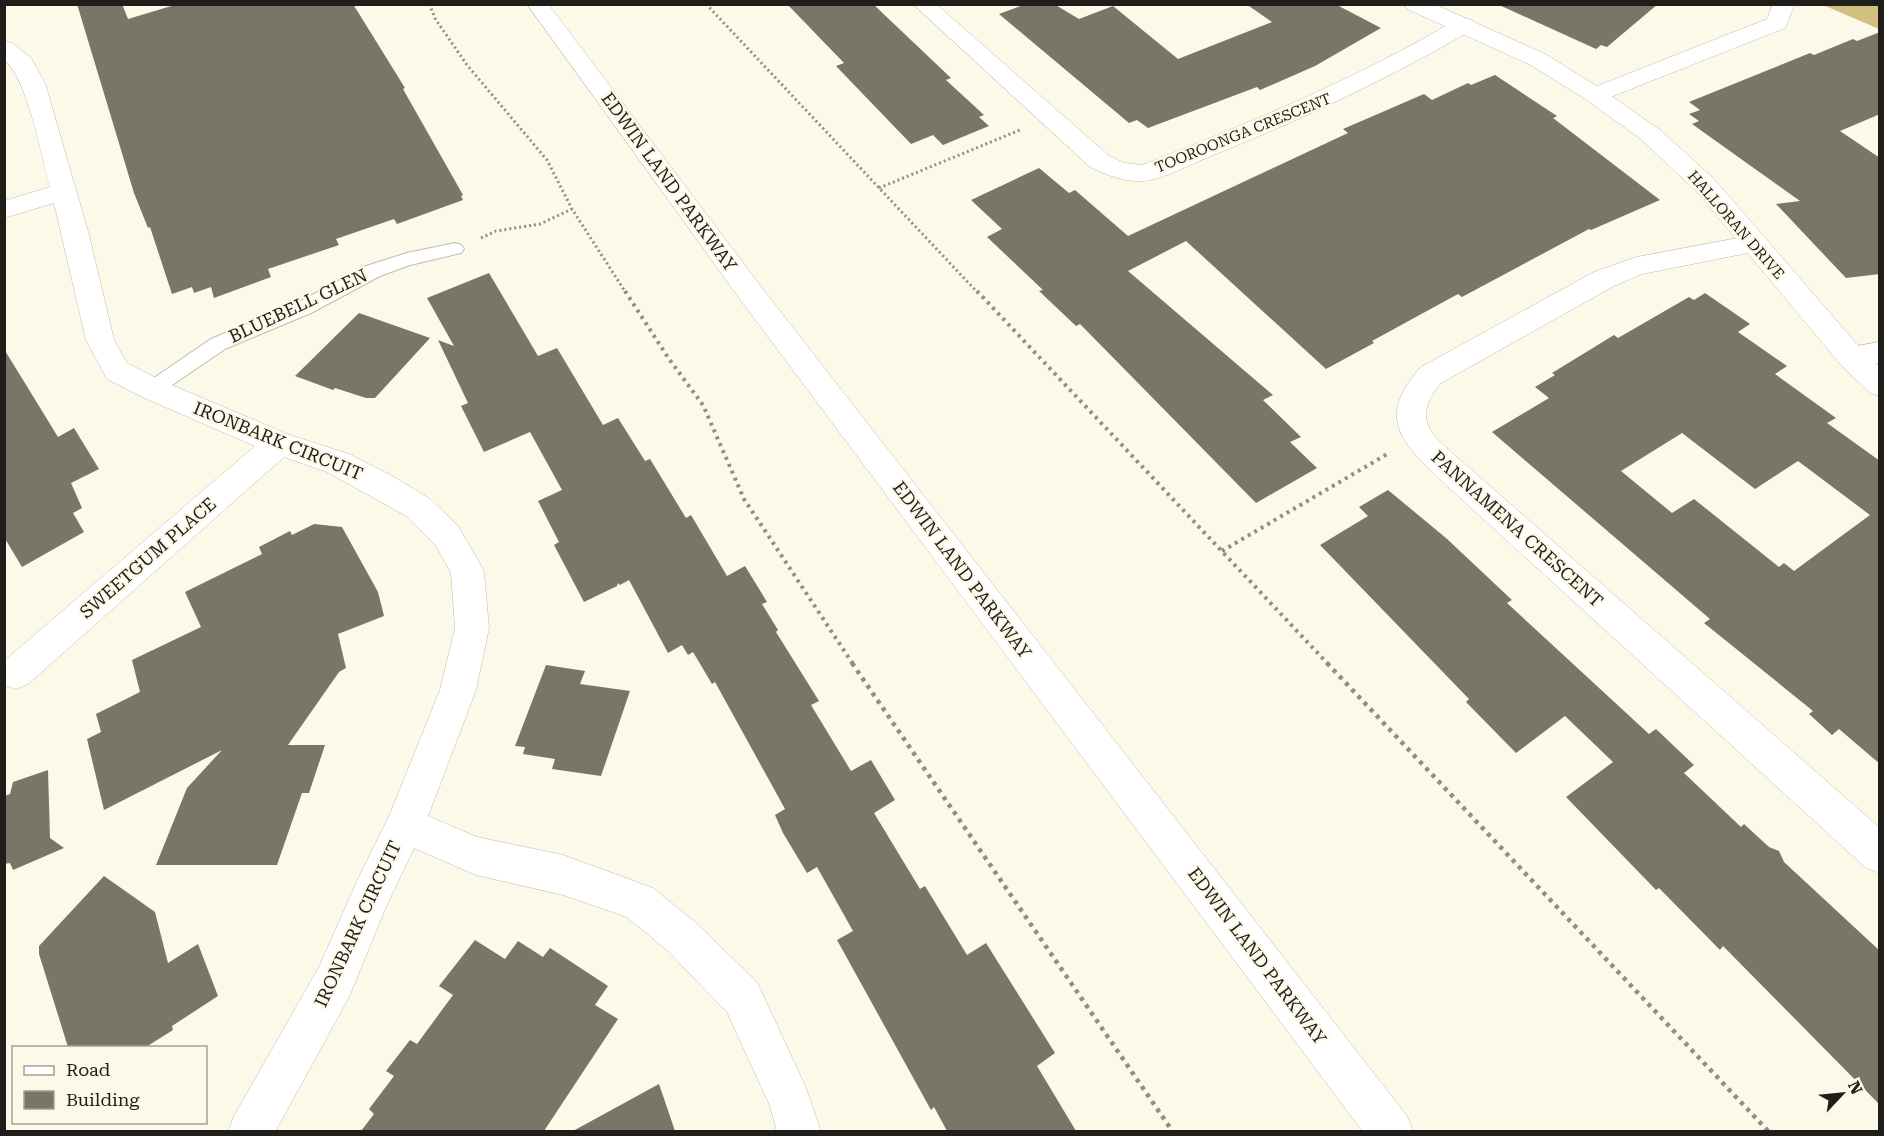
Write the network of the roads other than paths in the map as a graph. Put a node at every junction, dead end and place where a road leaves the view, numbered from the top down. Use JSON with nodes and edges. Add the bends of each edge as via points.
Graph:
{"nodes":[{"id":1,"x":537,"y":4,"type":"edge"},
{"id":2,"x":923,"y":4,"type":"edge"},
{"id":3,"x":1415,"y":4,"type":"edge"},
{"id":4,"x":1784,"y":4,"type":"edge"},
{"id":5,"x":1464,"y":25,"type":"junction"},
{"id":6,"x":4,"y":48,"type":"edge"},
{"id":7,"x":1595,"y":95,"type":"junction"},
{"id":8,"x":64,"y":191,"type":"junction"},
{"id":9,"x":4,"y":210,"type":"edge"},
{"id":10,"x":1754,"y":244,"type":"junction"},
{"id":11,"x":455,"y":249,"type":"road end"},
{"id":12,"x":1880,"y":352,"type":"edge"},
{"id":13,"x":1851,"y":357,"type":"junction"},
{"id":14,"x":1880,"y":385,"type":"edge"},
{"id":15,"x":152,"y":389,"type":"junction"},
{"id":16,"x":279,"y":443,"type":"junction"},
{"id":17,"x":16,"y":673,"type":"dead end"},
{"id":18,"x":405,"y":825,"type":"junction"},
{"id":19,"x":1880,"y":854,"type":"edge"},
{"id":20,"x":250,"y":1131,"type":"edge"},
{"id":21,"x":799,"y":1131,"type":"edge"},
{"id":22,"x":1391,"y":1131,"type":"edge"}],
"edges":[{"from":1,"to":22,"type":"street","name":"EDWIN LAND PARKWAY","via":[[766,314]]},
{"from":2,"to":5,"type":"street","name":"TOOROONGA CRESCENT","via":[[1099,161],[1119,171],[1144,174],[1341,92]]},
{"from":3,"to":5,"type":"street","name":"HALLORAN DRIVE"},
{"from":4,"to":7,"type":"street","via":[[1777,23],[1769,27]]},
{"from":5,"to":7,"type":"street","name":"HALLORAN DRIVE","via":[[1537,59]]},
{"from":6,"to":8,"type":"street","name":"IRONBARK CIRCUIT","via":[[23,63],[31,77]]},
{"from":7,"to":10,"type":"street","name":"HALLORAN DRIVE","via":[[1651,135],[1705,185]]},
{"from":8,"to":9,"type":"street"},
{"from":8,"to":15,"type":"street","name":"IRONBARK CIRCUIT","via":[[100,340],[117,371]]},
{"from":10,"to":13,"type":"street","name":"HALLORAN DRIVE"},
{"from":10,"to":19,"type":"street","name":"PANNAMENA CRESCENT","via":[[1637,266],[1604,279],[1431,375],[1416,390],[1410,415],[1419,436],[1456,475]]},
{"from":11,"to":15,"type":"lane","name":"BLUEBELL GLEN","via":[[403,260],[373,272],[304,308],[218,344]]},
{"from":12,"to":13,"type":"street"},
{"from":13,"to":14,"type":"street","name":"HALLORAN DRIVE"},
{"from":15,"to":16,"type":"street","name":"IRONBARK CIRCUIT"},
{"from":16,"to":17,"type":"street","name":"SWEETGUM PLACE"},
{"from":16,"to":18,"type":"street","name":"IRONBARK CIRCUIT","via":[[338,463],[419,508],[447,536],[467,572],[472,628],[458,690]]},
{"from":18,"to":20,"type":"street","name":"IRONBARK CIRCUIT","via":[[334,982]]},
{"from":18,"to":21,"type":"street","via":[[476,856],[563,875],[639,902],[742,997]]}]}
